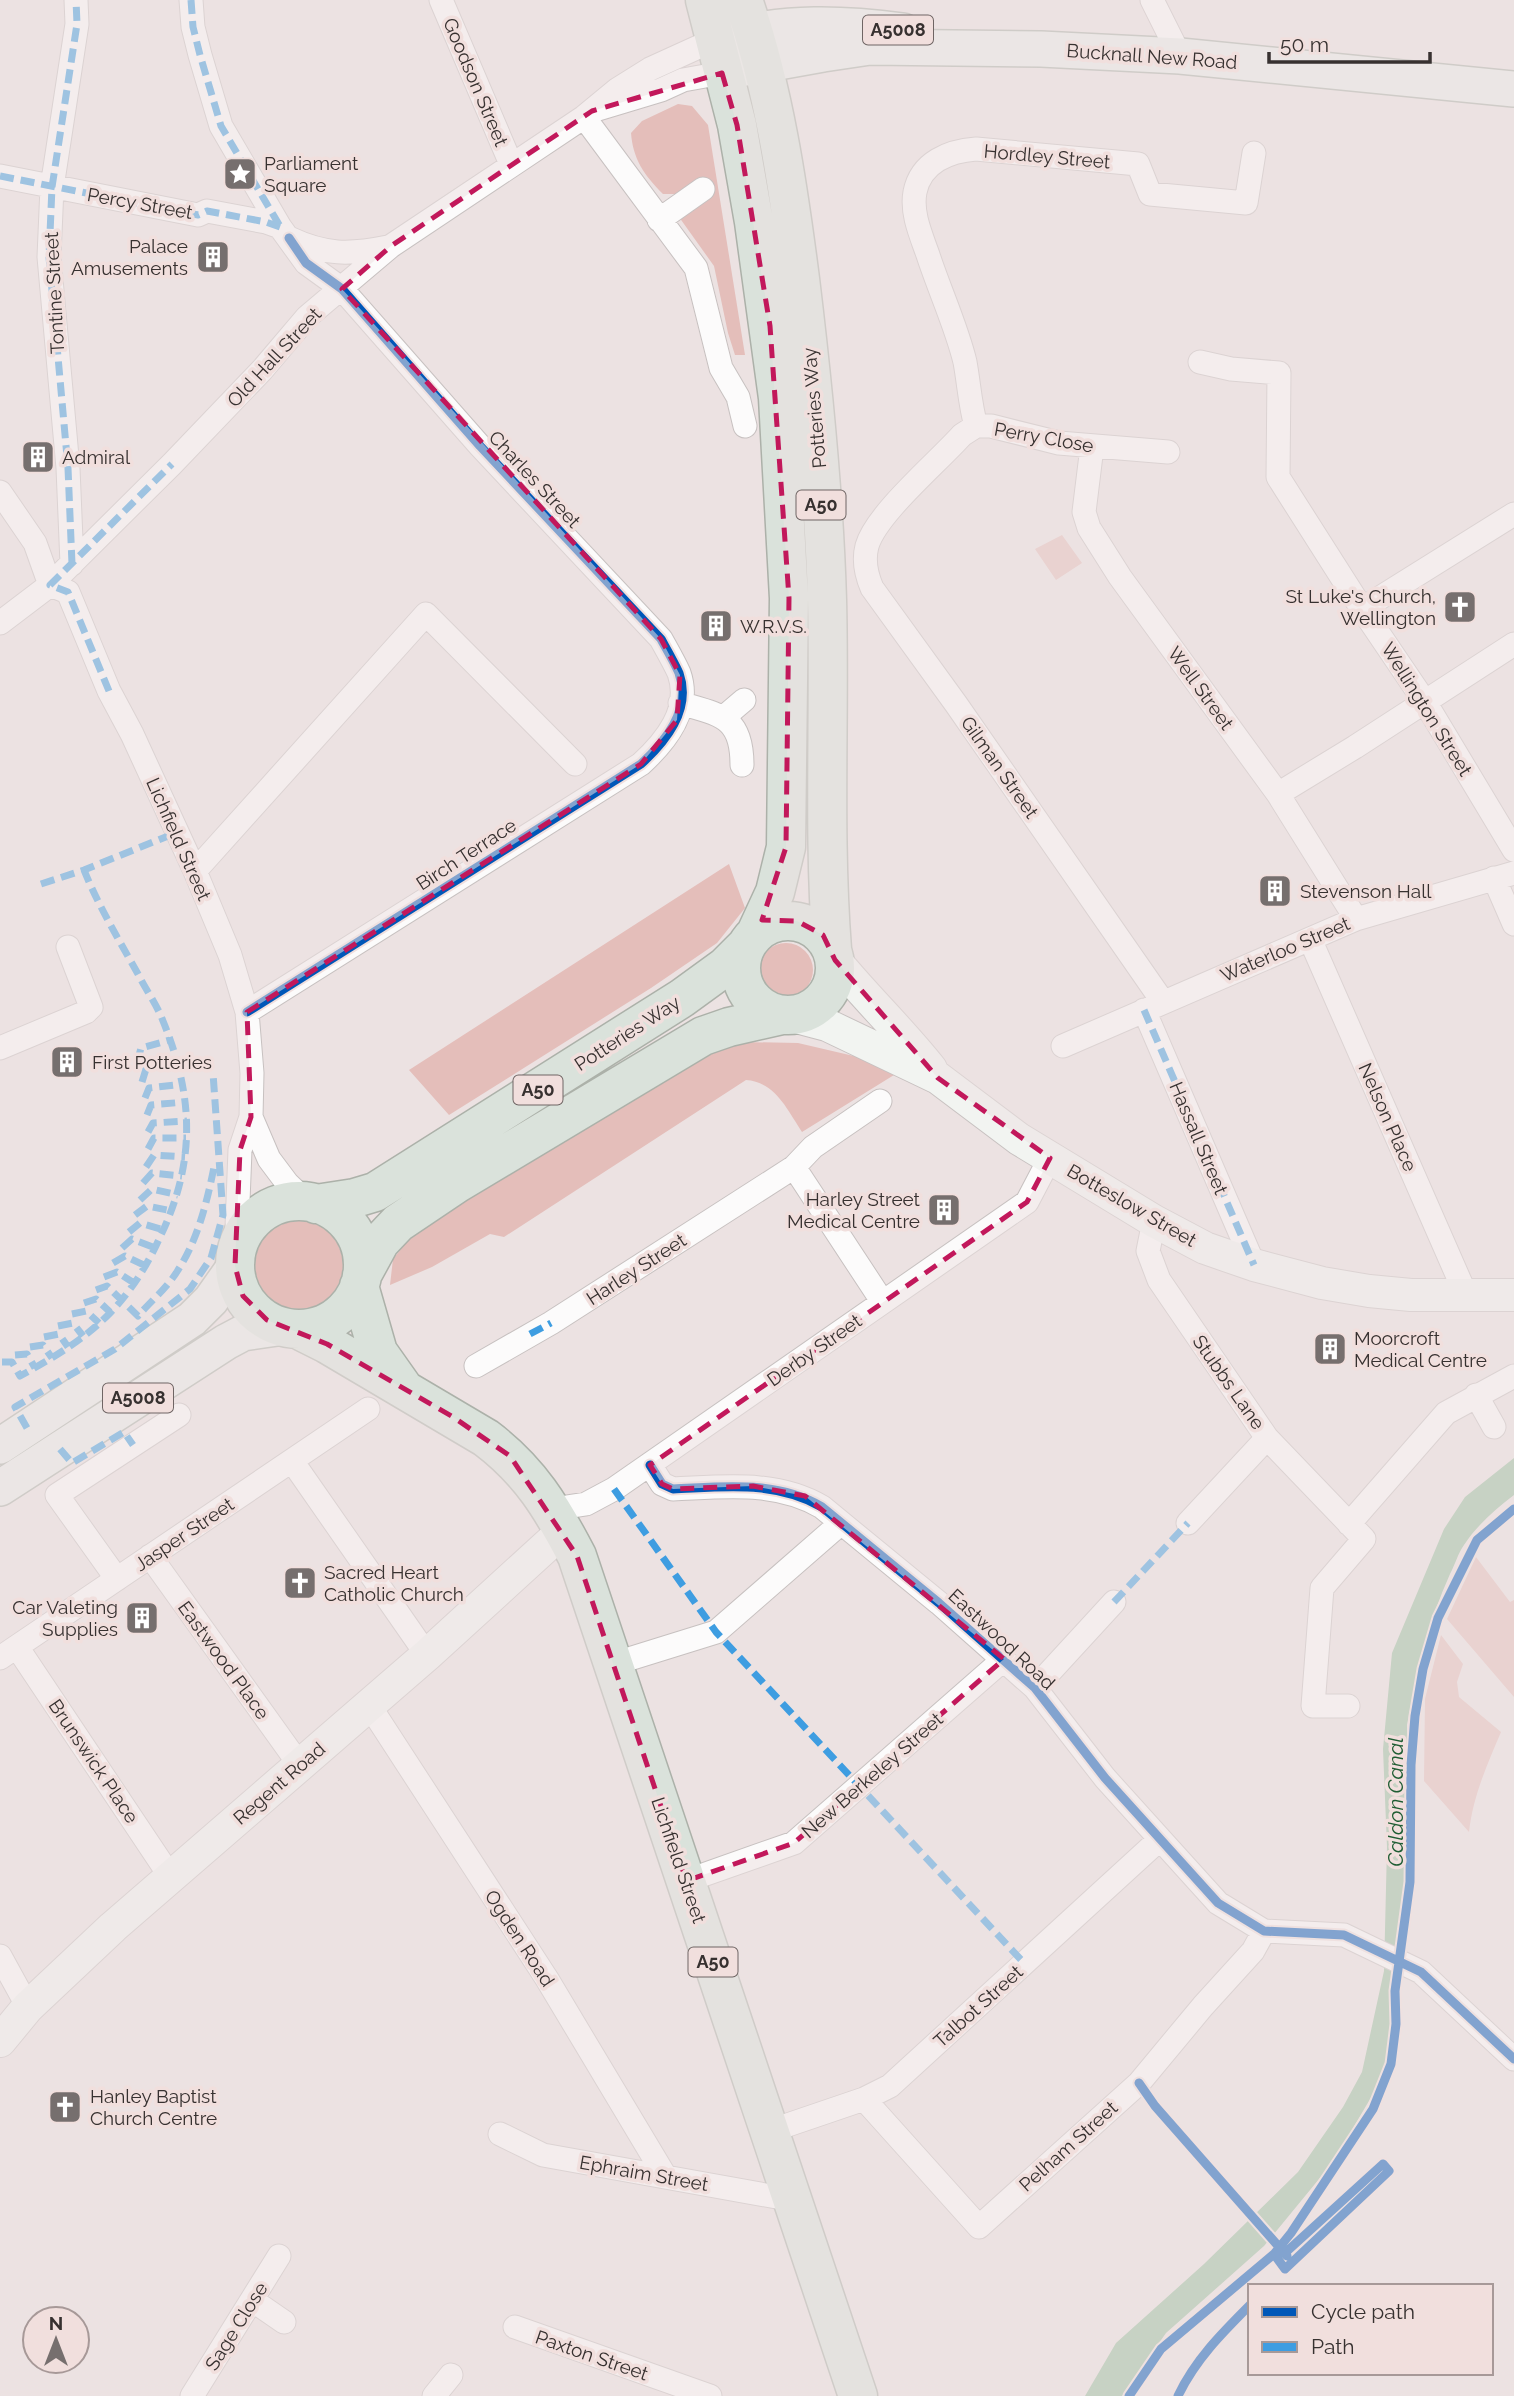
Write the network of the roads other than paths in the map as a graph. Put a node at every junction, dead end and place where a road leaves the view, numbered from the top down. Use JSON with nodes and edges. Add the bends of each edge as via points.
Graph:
{"nodes":[{"id":1,"x":76,"y":0,"type":"edge"},
{"id":2,"x":191,"y":0,"type":"edge"},
{"id":3,"x":441,"y":0,"type":"edge"},
{"id":4,"x":705,"y":0,"type":"edge"},
{"id":5,"x":1152,"y":0,"type":"edge"},
{"id":6,"x":753,"y":32,"type":"edge"},
{"id":7,"x":719,"y":56,"type":"junction"},
{"id":8,"x":1180,"y":56,"type":"junction"},
{"id":9,"x":1514,"y":89,"type":"edge"},
{"id":10,"x":588,"y":114,"type":"junction"},
{"id":11,"x":1254,"y":153,"type":"dead end"},
{"id":12,"x":511,"y":164,"type":"junction"},
{"id":13,"x":0,"y":176,"type":"edge"},
{"id":14,"x":52,"y":187,"type":"junction"},
{"id":15,"x":703,"y":189,"type":"dead end"},
{"id":16,"x":659,"y":220,"type":"junction"},
{"id":17,"x":285,"y":233,"type":"junction"},
{"id":18,"x":391,"y":246,"type":"junction"},
{"id":19,"x":342,"y":289,"type":"junction"},
{"id":20,"x":1200,"y":362,"type":"dead end"},
{"id":21,"x":745,"y":426,"type":"dead end"},
{"id":22,"x":976,"y":426,"type":"junction"},
{"id":23,"x":1092,"y":447,"type":"junction"},
{"id":24,"x":1168,"y":452,"type":"dead end"},
{"id":25,"x":0,"y":492,"type":"edge"},
{"id":26,"x":1511,"y":523,"type":"edge"},
{"id":27,"x":877,"y":524,"type":"joint"},
{"id":28,"x":72,"y":564,"type":"junction"},
{"id":29,"x":50,"y":585,"type":"junction"},
{"id":30,"x":1362,"y":609,"type":"junction"},
{"id":31,"x":0,"y":623,"type":"edge"},
{"id":32,"x":1514,"y":644,"type":"edge"},
{"id":33,"x":744,"y":700,"type":"dead end"},
{"id":34,"x":1425,"y":702,"type":"junction"},
{"id":35,"x":680,"y":703,"type":"junction"},
{"id":36,"x":724,"y":717,"type":"junction"},
{"id":37,"x":575,"y":764,"type":"dead end"},
{"id":38,"x":742,"y":765,"type":"dead end"},
{"id":39,"x":1278,"y":794,"type":"junction"},
{"id":40,"x":1514,"y":850,"type":"edge"},
{"id":41,"x":195,"y":871,"type":"junction"},
{"id":42,"x":1504,"y":876,"type":"edge"},
{"id":43,"x":1356,"y":919,"type":"junction"},
{"id":44,"x":1514,"y":924,"type":"edge"},
{"id":45,"x":751,"y":939,"type":"junction"},
{"id":46,"x":1310,"y":939,"type":"junction"},
{"id":47,"x":68,"y":947,"type":"dead end"},
{"id":48,"x":833,"y":955,"type":"junction"},
{"id":49,"x":1154,"y":1006,"type":"junction"},
{"id":50,"x":247,"y":1012,"type":"junction"},
{"id":51,"x":785,"y":1015,"type":"junction"},
{"id":52,"x":1063,"y":1046,"type":"dead end"},
{"id":53,"x":0,"y":1048,"type":"edge"},
{"id":54,"x":938,"y":1078,"type":"junction"},
{"id":55,"x":880,"y":1101,"type":"dead end"},
{"id":56,"x":251,"y":1117,"type":"junction"},
{"id":57,"x":1050,"y":1158,"type":"junction"},
{"id":58,"x":794,"y":1167,"type":"junction"},
{"id":59,"x":312,"y":1203,"type":"junction"},
{"id":60,"x":1154,"y":1222,"type":"junction"},
{"id":61,"x":235,"y":1259,"type":"junction"},
{"id":62,"x":1254,"y":1265,"type":"junction"},
{"id":63,"x":360,"y":1281,"type":"junction"},
{"id":64,"x":1466,"y":1294,"type":"junction"},
{"id":65,"x":1514,"y":1295,"type":"edge"},
{"id":66,"x":881,"y":1301,"type":"junction"},
{"id":67,"x":291,"y":1328,"type":"junction"},
{"id":68,"x":476,"y":1366,"type":"dead end"},
{"id":69,"x":1514,"y":1376,"type":"edge"},
{"id":70,"x":405,"y":1391,"type":"junction"},
{"id":71,"x":1476,"y":1395,"type":"junction"},
{"id":72,"x":368,"y":1409,"type":"dead end"},
{"id":73,"x":179,"y":1415,"type":"dead end"},
{"id":74,"x":1494,"y":1427,"type":"dead end"},
{"id":75,"x":1267,"y":1438,"type":"junction"},
{"id":76,"x":0,"y":1446,"type":"edge"},
{"id":77,"x":292,"y":1461,"type":"junction"},
{"id":78,"x":650,"y":1465,"type":"junction"},
{"id":79,"x":0,"y":1488,"type":"edge"},
{"id":80,"x":558,"y":1520,"type":"junction"},
{"id":81,"x":841,"y":1522,"type":"junction"},
{"id":82,"x":1188,"y":1522,"type":"dead end"},
{"id":83,"x":1357,"y":1531,"type":"junction"},
{"id":84,"x":150,"y":1556,"type":"junction"},
{"id":85,"x":117,"y":1579,"type":"junction"},
{"id":86,"x":1114,"y":1602,"type":"dead end"},
{"id":87,"x":9,"y":1652,"type":"edge"},
{"id":88,"x":427,"y":1655,"type":"junction"},
{"id":89,"x":1004,"y":1659,"type":"junction"},
{"id":90,"x":613,"y":1664,"type":"junction"},
{"id":91,"x":1035,"y":1688,"type":"junction"},
{"id":92,"x":369,"y":1705,"type":"junction"},
{"id":93,"x":1348,"y":1706,"type":"dead end"},
{"id":94,"x":299,"y":1764,"type":"junction"},
{"id":95,"x":1160,"y":1839,"type":"junction"},
{"id":96,"x":170,"y":1876,"type":"junction"},
{"id":97,"x":686,"y":1881,"type":"junction"},
{"id":98,"x":1264,"y":1931,"type":"junction"},
{"id":99,"x":0,"y":1956,"type":"edge"},
{"id":100,"x":28,"y":2007,"type":"junction"},
{"id":101,"x":0,"y":2041,"type":"edge"},
{"id":102,"x":1514,"y":2059,"type":"edge"},
{"id":103,"x":864,"y":2099,"type":"junction"},
{"id":104,"x":771,"y":2131,"type":"junction"},
{"id":105,"x":500,"y":2134,"type":"dead end"},
{"id":106,"x":665,"y":2176,"type":"junction"},
{"id":107,"x":793,"y":2200,"type":"junction"},
{"id":108,"x":279,"y":2256,"type":"dead end"},
{"id":109,"x":252,"y":2300,"type":"junction"},
{"id":110,"x":284,"y":2322,"type":"dead end"},
{"id":111,"x":515,"y":2327,"type":"dead end"},
{"id":112,"x":451,"y":2375,"type":"dead end"},
{"id":113,"x":192,"y":2396,"type":"edge"},
{"id":114,"x":435,"y":2396,"type":"edge"},
{"id":115,"x":710,"y":2396,"type":"edge"},
{"id":116,"x":858,"y":2396,"type":"edge"}],
"edges":[{"from":1,"to":14,"type":"street","name":"Tontine Street","via":[[77,24]]},
{"from":2,"to":17,"type":"street","name":"Charles Street","via":[[193,27],[221,126]]},
{"from":3,"to":12,"type":"street","name":"Goodson Street"},
{"from":4,"to":7,"type":"highway","name":"Potteries Way","number":"A50"},
{"from":5,"to":8,"type":"street"},
{"from":6,"to":7,"type":"main road","name":"Bucknall New Road","number":"A5008"},
{"from":6,"to":8,"type":"main road","name":"Bucknall New Road","number":"A5008","via":[[801,24],[851,24],[1041,49]]},
{"from":6,"to":48,"type":"highway","name":"Potteries Way","number":"A50","via":[[792,219],[819,457],[827,599],[826,842]]},
{"from":7,"to":10,"type":"street","name":"Old Hall Street","via":[[661,90]]},
{"from":7,"to":10,"type":"street","name":"Old Hall Street","via":[[643,73]]},
{"from":7,"to":45,"type":"highway","name":"Potteries Way","number":"A50","via":[[737,124],[770,326],[789,598],[786,847],[775,892]]},
{"from":8,"to":9,"type":"main road","name":"Bucknall New Road","number":"A5008"},
{"from":10,"to":12,"type":"street","name":"Old Hall Street"},
{"from":10,"to":16,"type":"street"},
{"from":11,"to":22,"type":"street","name":"Hordley Street","via":[[1246,203],[1150,194],[1138,164],[976,149],[942,155],[929,166],[914,193],[916,221],[965,363]]},
{"from":12,"to":18,"type":"street","name":"Old Hall Street"},
{"from":13,"to":14,"type":"street","name":"Percy Street"},
{"from":14,"to":17,"type":"street","name":"Percy Street","via":[[198,215],[206,211]]},
{"from":14,"to":28,"type":"street","name":"Tontine Street","via":[[49,257]]},
{"from":15,"to":16,"type":"street"},
{"from":16,"to":21,"type":"street","via":[[696,268],[721,368],[738,397]]},
{"from":17,"to":18,"type":"street","name":"Percy Street","via":[[319,251],[362,253]]},
{"from":17,"to":19,"type":"street","name":"Charles Street","via":[[306,263]]},
{"from":18,"to":19,"type":"street","name":"Old Hall Street"},
{"from":19,"to":28,"type":"street","name":"Old Hall Street","via":[[307,317],[262,370]]},
{"from":19,"to":35,"type":"street","name":"Charles Street","via":[[480,446],[661,639],[680,676]]},
{"from":20,"to":30,"type":"street","name":"Wellington Street","via":[[1279,373],[1278,477]]},
{"from":22,"to":23,"type":"street","name":"Perry Close"},
{"from":22,"to":27,"type":"street","name":"Perry Close"},
{"from":23,"to":24,"type":"street","name":"Perry Close"},
{"from":23,"to":39,"type":"street","name":"Well Street","via":[[1084,512],[1089,528]]},
{"from":25,"to":29,"type":"street","via":[[35,543]]},
{"from":26,"to":30,"type":"street"},
{"from":27,"to":49,"type":"street","name":"Gilman Street","via":[[865,555],[872,588],[956,704]]},
{"from":28,"to":29,"type":"street","name":"Old Hall Street"},
{"from":29,"to":31,"type":"street","name":"Old Hall Street"},
{"from":29,"to":41,"type":"street","name":"Lichfield Street","via":[[68,592],[109,691]]},
{"from":30,"to":34,"type":"street","name":"Wellington Street"},
{"from":32,"to":34,"type":"street"},
{"from":33,"to":36,"type":"street"},
{"from":34,"to":39,"type":"street"},
{"from":34,"to":40,"type":"street","name":"Wellington Street"},
{"from":35,"to":36,"type":"street"},
{"from":35,"to":50,"type":"street","name":"Birch Terrace","via":[[667,739],[641,764]]},
{"from":36,"to":38,"type":"street","via":[[742,744]]},
{"from":37,"to":41,"type":"street","via":[[426,614]]},
{"from":39,"to":43,"type":"street","name":"Well Street"},
{"from":41,"to":50,"type":"street","name":"Lichfield Street","via":[[230,955]]},
{"from":42,"to":43,"type":"street","name":"Waterloo Street"},
{"from":42,"to":44,"type":"street"},
{"from":43,"to":46,"type":"street","name":"Waterloo Street"},
{"from":45,"to":48,"type":"highway","via":[[768,925],[797,921],[823,935]]},
{"from":45,"to":51,"type":"highway","via":[[741,962],[742,980],[749,995],[766,1010]]},
{"from":45,"to":59,"type":"highway","name":"Potteries Way","number":"A50","via":[[726,966],[682,998],[375,1192]]},
{"from":46,"to":49,"type":"street","name":"Waterloo Street"},
{"from":46,"to":64,"type":"street","name":"Nelson Place"},
{"from":47,"to":53,"type":"street","via":[[91,1007]]},
{"from":48,"to":51,"type":"highway","via":[[833,984],[824,1000],[811,1010]]},
{"from":48,"to":54,"type":"street","name":"Botteslow Street"},
{"from":49,"to":52,"type":"street","name":"Waterloo Street"},
{"from":49,"to":62,"type":"street","name":"Hassall Street"},
{"from":50,"to":56,"type":"street","name":"Lichfield Street"},
{"from":51,"to":54,"type":"street","name":"Botteslow Street","via":[[827,1025]]},
{"from":51,"to":63,"type":"highway","name":"Potteries Way","number":"A50","via":[[703,1036],[456,1184],[398,1223],[380,1242]]},
{"from":54,"to":57,"type":"street","name":"Botteslow Street"},
{"from":55,"to":58,"type":"street","name":"Harley Street","via":[[813,1146]]},
{"from":56,"to":59,"type":"street","name":"Lichfield Street","via":[[269,1159],[287,1183]]},
{"from":56,"to":61,"type":"street","name":"Lichfield Street","via":[[240,1150]]},
{"from":57,"to":60,"type":"street","name":"Botteslow Street"},
{"from":57,"to":66,"type":"street","name":"Derby Street","via":[[1027,1202]]},
{"from":58,"to":66,"type":"street"},
{"from":58,"to":68,"type":"street","name":"Harley Street"},
{"from":59,"to":61,"type":"highway","via":[[276,1205],[256,1218],[240,1239]]},
{"from":59,"to":63,"type":"highway","via":[[336,1213],[354,1233],[361,1252]]},
{"from":60,"to":62,"type":"street","name":"Botteslow Street","via":[[1205,1248]]},
{"from":60,"to":75,"type":"street","name":"Stubbs Lane","via":[[1148,1251],[1159,1280]]},
{"from":61,"to":67,"type":"highway","via":[[239,1289],[248,1304],[267,1320]]},
{"from":61,"to":76,"type":"main road","number":"A5008","via":[[211,1300],[192,1319]]},
{"from":62,"to":64,"type":"street","name":"Botteslow Street","via":[[1369,1291]]},
{"from":63,"to":67,"type":"highway","via":[[337,1316],[318,1326]]},
{"from":63,"to":70,"type":"highway","name":"Lichfield Street","number":"A50","via":[[378,1352]]},
{"from":64,"to":65,"type":"street","name":"Botteslow Street"},
{"from":66,"to":78,"type":"street","name":"Derby Street"},
{"from":67,"to":70,"type":"highway","name":"Lichfield Street","number":"A50"},
{"from":67,"to":79,"type":"main road","number":"A5008","via":[[243,1333],[226,1342]]},
{"from":69,"to":71,"type":"street"},
{"from":70,"to":80,"type":"highway","name":"Lichfield Street","number":"A50","via":[[510,1455]]},
{"from":71,"to":74,"type":"street"},
{"from":71,"to":83,"type":"street","via":[[1446,1413]]},
{"from":72,"to":77,"type":"street","name":"Jasper Street"},
{"from":73,"to":85,"type":"street","via":[[57,1494]]},
{"from":75,"to":82,"type":"street","name":"Stubbs Lane"},
{"from":75,"to":83,"type":"street"},
{"from":77,"to":84,"type":"street","name":"Jasper Street"},
{"from":77,"to":88,"type":"street"},
{"from":78,"to":80,"type":"street","name":"Derby Street"},
{"from":78,"to":81,"type":"street","name":"Eastwood Road","via":[[662,1484],[673,1489],[752,1486],[789,1491],[805,1496]]},
{"from":80,"to":88,"type":"street","name":"Regent Road"},
{"from":80,"to":90,"type":"highway","name":"Lichfield Street","number":"A50","via":[[577,1556]]},
{"from":81,"to":89,"type":"street","name":"Eastwood Road"},
{"from":81,"to":90,"type":"street","via":[[716,1632]]},
{"from":83,"to":93,"type":"street","via":[[1322,1588],[1313,1706]]},
{"from":84,"to":85,"type":"street","name":"Jasper Street"},
{"from":84,"to":94,"type":"street","name":"Eastwood Place"},
{"from":85,"to":87,"type":"street","name":"Jasper Street"},
{"from":86,"to":91,"type":"street"},
{"from":87,"to":96,"type":"street","name":"Brunswick Place"},
{"from":88,"to":92,"type":"street","name":"Regent Road"},
{"from":89,"to":91,"type":"street","name":"Eastwood Road"},
{"from":89,"to":97,"type":"street","name":"New Berkeley Street","via":[[794,1843]]},
{"from":90,"to":97,"type":"highway","name":"Lichfield Street","number":"A50"},
{"from":91,"to":95,"type":"street","name":"Eastwood Road"},
{"from":92,"to":94,"type":"street","name":"Regent Road"},
{"from":92,"to":106,"type":"street","name":"Ogden Road","via":[[547,1979]]},
{"from":94,"to":96,"type":"street","name":"Regent Road"},
{"from":95,"to":98,"type":"street","name":"Eastwood Road","via":[[1218,1903]]},
{"from":95,"to":103,"type":"street","name":"Talbot Street","via":[[890,2086]]},
{"from":96,"to":100,"type":"street","name":"Regent Road"},
{"from":97,"to":104,"type":"highway","name":"Lichfield Street","number":"A50"},
{"from":98,"to":102,"type":"street","name":"Eastwood Road","via":[[1344,1935],[1421,1972]]},
{"from":98,"to":103,"type":"street","name":"Pelham Street","via":[[1253,1951],[1139,2083],[979,2227]]},
{"from":99,"to":100,"type":"street"},
{"from":100,"to":101,"type":"street","name":"Regent Road"},
{"from":103,"to":104,"type":"street","name":"Talbot Street"},
{"from":104,"to":107,"type":"highway","name":"Lichfield Street","number":"A50"},
{"from":105,"to":106,"type":"street","name":"Ephraim Street","via":[[543,2155]]},
{"from":106,"to":107,"type":"street","name":"Ephraim Street"},
{"from":107,"to":116,"type":"highway","name":"Lichfield Street","number":"A50"},
{"from":108,"to":109,"type":"street","name":"Sage Close"},
{"from":109,"to":110,"type":"street"},
{"from":109,"to":113,"type":"street","name":"Sage Close"},
{"from":111,"to":115,"type":"street","name":"Paxton Street"},
{"from":112,"to":114,"type":"street"}]}
